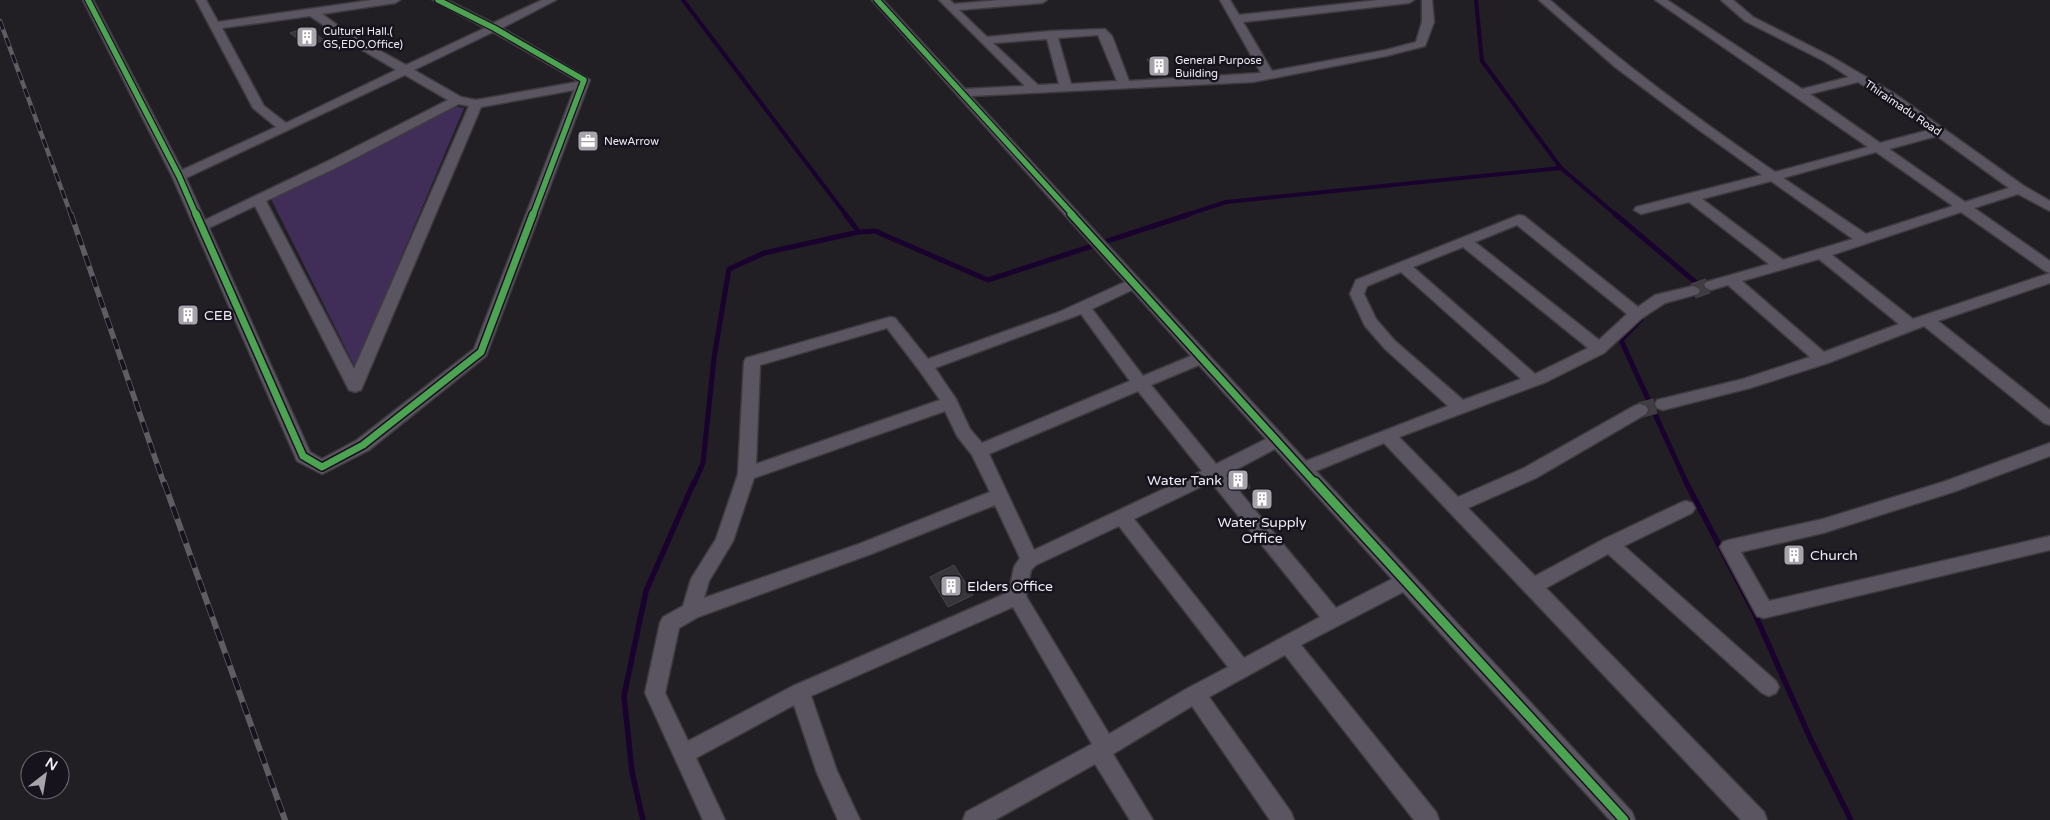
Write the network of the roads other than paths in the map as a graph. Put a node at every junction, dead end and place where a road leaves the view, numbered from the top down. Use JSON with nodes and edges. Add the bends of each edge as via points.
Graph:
{"nodes":[{"id":1,"x":88,"y":0,"type":"edge"},
{"id":2,"x":201,"y":0,"type":"edge"},
{"id":3,"x":396,"y":0,"type":"edge"},
{"id":4,"x":438,"y":0,"type":"edge"},
{"id":5,"x":551,"y":0,"type":"edge"},
{"id":6,"x":877,"y":0,"type":"edge"},
{"id":7,"x":1042,"y":0,"type":"edge"},
{"id":8,"x":1225,"y":0,"type":"edge"},
{"id":9,"x":1409,"y":0,"type":"edge"},
{"id":10,"x":1427,"y":0,"type":"edge"},
{"id":11,"x":1544,"y":0,"type":"edge"},
{"id":12,"x":1660,"y":0,"type":"edge"},
{"id":13,"x":1726,"y":0,"type":"edge"},
{"id":14,"x":328,"y":4,"type":"edge"},
{"id":15,"x":948,"y":4,"type":"edge"},
{"id":16,"x":312,"y":12,"type":"junction"},
{"id":17,"x":1236,"y":19,"type":"junction"},
{"id":18,"x":215,"y":26,"type":"junction"},
{"id":19,"x":494,"y":28,"type":"junction"},
{"id":20,"x":1051,"y":34,"type":"junction"},
{"id":21,"x":986,"y":40,"type":"junction"},
{"id":22,"x":406,"y":70,"type":"junction"},
{"id":23,"x":1268,"y":75,"type":"junction"},
{"id":24,"x":1860,"y":78,"type":"junction"},
{"id":25,"x":1124,"y":84,"type":"junction"},
{"id":26,"x":582,"y":85,"type":"junction"},
{"id":27,"x":1066,"y":87,"type":"junction"},
{"id":28,"x":1035,"y":89,"type":"junction"},
{"id":29,"x":962,"y":93,"type":"junction"},
{"id":30,"x":1800,"y":93,"type":"junction"},
{"id":31,"x":458,"y":100,"type":"junction"},
{"id":32,"x":476,"y":104,"type":"junction"},
{"id":33,"x":285,"y":128,"type":"junction"},
{"id":34,"x":1937,"y":132,"type":"junction"},
{"id":35,"x":1875,"y":147,"type":"junction"},
{"id":36,"x":179,"y":176,"type":"junction"},
{"id":37,"x":1774,"y":176,"type":"junction"},
{"id":38,"x":2019,"y":189,"type":"junction"},
{"id":39,"x":1691,"y":197,"type":"junction"},
{"id":40,"x":258,"y":199,"type":"junction"},
{"id":41,"x":1961,"y":207,"type":"junction"},
{"id":42,"x":2050,"y":207,"type":"edge"},
{"id":43,"x":1641,"y":210,"type":"dead end"},
{"id":44,"x":203,"y":226,"type":"junction"},
{"id":45,"x":1863,"y":239,"type":"junction"},
{"id":46,"x":1465,"y":240,"type":"junction"},
{"id":47,"x":1821,"y":254,"type":"junction"},
{"id":48,"x":1780,"y":265,"type":"junction"},
{"id":49,"x":1402,"y":266,"type":"junction"},
{"id":50,"x":2050,"y":268,"type":"edge"},
{"id":51,"x":2050,"y":278,"type":"edge"},
{"id":52,"x":1731,"y":280,"type":"junction"},
{"id":53,"x":1135,"y":283,"type":"junction"},
{"id":54,"x":1711,"y":285,"type":"tunnel mouth"},
{"id":55,"x":1693,"y":291,"type":"tunnel mouth"},
{"id":56,"x":1083,"y":307,"type":"junction"},
{"id":57,"x":1637,"y":314,"type":"junction"},
{"id":58,"x":1918,"y":323,"type":"junction"},
{"id":59,"x":1599,"y":349,"type":"junction"},
{"id":60,"x":1203,"y":357,"type":"junction"},
{"id":61,"x":1822,"y":360,"type":"junction"},
{"id":62,"x":925,"y":366,"type":"junction"},
{"id":63,"x":1532,"y":380,"type":"junction"},
{"id":64,"x":1140,"y":383,"type":"junction"},
{"id":65,"x":950,"y":403,"type":"junction"},
{"id":66,"x":1664,"y":404,"type":"tunnel mouth"},
{"id":67,"x":1460,"y":407,"type":"junction"},
{"id":68,"x":1640,"y":410,"type":"tunnel mouth"},
{"id":69,"x":2050,"y":419,"type":"edge"},
{"id":70,"x":1387,"y":435,"type":"junction"},
{"id":71,"x":1278,"y":440,"type":"junction"},
{"id":72,"x":2050,"y":450,"type":"edge"},
{"id":73,"x":978,"y":451,"type":"junction"},
{"id":74,"x":1304,"y":469,"type":"junction"},
{"id":75,"x":1215,"y":473,"type":"junction"},
{"id":76,"x":747,"y":474,"type":"junction"},
{"id":77,"x":1001,"y":495,"type":"junction"},
{"id":78,"x":1455,"y":506,"type":"junction"},
{"id":79,"x":1686,"y":508,"type":"dead end"},
{"id":80,"x":1121,"y":516,"type":"junction"},
{"id":81,"x":2050,"y":543,"type":"edge"},
{"id":82,"x":1610,"y":544,"type":"junction"},
{"id":83,"x":1030,"y":560,"type":"junction"},
{"id":84,"x":1404,"y":582,"type":"junction"},
{"id":85,"x":1532,"y":587,"type":"junction"},
{"id":86,"x":1017,"y":597,"type":"junction"},
{"id":87,"x":691,"y":612,"type":"junction"},
{"id":88,"x":1333,"y":619,"type":"junction"},
{"id":89,"x":1287,"y":643,"type":"junction"},
{"id":90,"x":1242,"y":670,"type":"junction"},
{"id":91,"x":1769,"y":687,"type":"dead end"},
{"id":92,"x":800,"y":692,"type":"junction"},
{"id":93,"x":1194,"y":694,"type":"junction"},
{"id":94,"x":1102,"y":749,"type":"junction"},
{"id":95,"x":684,"y":754,"type":"junction"},
{"id":96,"x":997,"y":815,"type":"edge"},
{"id":97,"x":714,"y":820,"type":"edge"},
{"id":98,"x":849,"y":820,"type":"edge"},
{"id":99,"x":974,"y":820,"type":"edge"},
{"id":100,"x":1142,"y":820,"type":"edge"},
{"id":101,"x":1283,"y":820,"type":"edge"},
{"id":102,"x":1428,"y":820,"type":"edge"},
{"id":103,"x":1624,"y":820,"type":"edge"},
{"id":104,"x":1756,"y":820,"type":"edge"}],
"edges":[{"from":1,"to":36,"type":"street"},
{"from":2,"to":18,"type":"street"},
{"from":3,"to":14,"type":"street"},
{"from":4,"to":19,"type":"street"},
{"from":5,"to":19,"type":"street"},
{"from":6,"to":29,"type":"street"},
{"from":7,"to":15,"type":"street"},
{"from":8,"to":17,"type":"street"},
{"from":9,"to":17,"type":"street"},
{"from":10,"to":23,"type":"street","via":[[1428,22],[1421,44]]},
{"from":11,"to":37,"type":"street","via":[[1583,37]]},
{"from":12,"to":30,"type":"street"},
{"from":13,"to":24,"type":"street","name":"Thiraimadu Road","via":[[1749,19]]},
{"from":14,"to":16,"type":"street"},
{"from":15,"to":21,"type":"street"},
{"from":16,"to":18,"type":"street"},
{"from":16,"to":22,"type":"street","via":[[346,36]]},
{"from":17,"to":23,"type":"street"},
{"from":18,"to":33,"type":"street","via":[[259,108]]},
{"from":19,"to":22,"type":"street"},
{"from":19,"to":26,"type":"street","via":[[584,80]]},
{"from":20,"to":21,"type":"street"},
{"from":20,"to":25,"type":"street","via":[[1101,31],[1106,36]]},
{"from":20,"to":27,"type":"street"},
{"from":21,"to":28,"type":"street"},
{"from":22,"to":31,"type":"street"},
{"from":22,"to":33,"type":"street"},
{"from":23,"to":25,"type":"street"},
{"from":24,"to":30,"type":"street"},
{"from":24,"to":34,"type":"street","name":"Thiraimadu Road"},
{"from":25,"to":27,"type":"street"},
{"from":26,"to":32,"type":"street"},
{"from":26,"to":44,"type":"street","via":[[481,352],[363,445],[322,467],[303,456]]},
{"from":27,"to":28,"type":"street"},
{"from":28,"to":29,"type":"street"},
{"from":29,"to":53,"type":"street"},
{"from":30,"to":35,"type":"street"},
{"from":31,"to":32,"type":"street"},
{"from":31,"to":40,"type":"street"},
{"from":32,"to":40,"type":"street","via":[[355,386]]},
{"from":33,"to":36,"type":"street"},
{"from":34,"to":35,"type":"street"},
{"from":34,"to":38,"type":"street","name":"Thiraimadu Road"},
{"from":35,"to":37,"type":"street"},
{"from":35,"to":41,"type":"street"},
{"from":36,"to":44,"type":"street"},
{"from":37,"to":39,"type":"street"},
{"from":37,"to":45,"type":"street"},
{"from":38,"to":41,"type":"street"},
{"from":38,"to":42,"type":"street","name":"Thiraimadu Road"},
{"from":39,"to":43,"type":"street"},
{"from":39,"to":48,"type":"street"},
{"from":40,"to":44,"type":"street"},
{"from":41,"to":45,"type":"street"},
{"from":41,"to":50,"type":"street"},
{"from":45,"to":47,"type":"street"},
{"from":46,"to":49,"type":"street"},
{"from":46,"to":57,"type":"street","via":[[1520,219]]},
{"from":46,"to":59,"type":"street"},
{"from":47,"to":48,"type":"street"},
{"from":47,"to":58,"type":"street"},
{"from":48,"to":52,"type":"street"},
{"from":49,"to":63,"type":"street"},
{"from":49,"to":67,"type":"street","via":[[1361,283],[1357,294],[1370,322],[1390,345]]},
{"from":51,"to":58,"type":"street"},
{"from":52,"to":54,"type":"street"},
{"from":52,"to":61,"type":"street"},
{"from":53,"to":56,"type":"street"},
{"from":53,"to":60,"type":"street"},
{"from":55,"to":57,"type":"street","via":[[1660,299]]},
{"from":56,"to":62,"type":"street"},
{"from":56,"to":64,"type":"street"},
{"from":57,"to":59,"type":"street"},
{"from":58,"to":61,"type":"street"},
{"from":58,"to":69,"type":"street"},
{"from":59,"to":63,"type":"street"},
{"from":60,"to":64,"type":"street"},
{"from":60,"to":71,"type":"street"},
{"from":61,"to":66,"type":"street"},
{"from":62,"to":65,"type":"street"},
{"from":62,"to":76,"type":"street","via":[[890,322],[752,362]]},
{"from":63,"to":67,"type":"street"},
{"from":64,"to":73,"type":"street"},
{"from":64,"to":75,"type":"street"},
{"from":65,"to":73,"type":"street","via":[[963,432]]},
{"from":65,"to":76,"type":"street"},
{"from":67,"to":70,"type":"street"},
{"from":68,"to":78,"type":"street","via":[[1530,473]]},
{"from":70,"to":74,"type":"street"},
{"from":70,"to":78,"type":"street"},
{"from":71,"to":74,"type":"street"},
{"from":71,"to":75,"type":"street"},
{"from":72,"to":81,"type":"street","via":[[1823,526],[1729,547],[1764,610]]},
{"from":73,"to":77,"type":"street"},
{"from":74,"to":84,"type":"street"},
{"from":75,"to":80,"type":"street"},
{"from":75,"to":88,"type":"street"},
{"from":76,"to":87,"type":"street","via":[[724,541],[700,579]]},
{"from":77,"to":83,"type":"street"},
{"from":77,"to":87,"type":"street"},
{"from":78,"to":85,"type":"street"},
{"from":79,"to":82,"type":"street"},
{"from":80,"to":83,"type":"street"},
{"from":80,"to":90,"type":"street"},
{"from":82,"to":85,"type":"street"},
{"from":82,"to":91,"type":"street"},
{"from":83,"to":86,"type":"street","via":[[1023,568]]},
{"from":84,"to":88,"type":"street"},
{"from":84,"to":103,"type":"street"},
{"from":85,"to":104,"type":"street"},
{"from":86,"to":92,"type":"street"},
{"from":86,"to":94,"type":"street"},
{"from":87,"to":95,"type":"street","via":[[670,623],[655,692]]},
{"from":88,"to":89,"type":"street"},
{"from":89,"to":90,"type":"street"},
{"from":89,"to":102,"type":"street"},
{"from":90,"to":93,"type":"street"},
{"from":92,"to":95,"type":"street"},
{"from":92,"to":98,"type":"street","via":[[828,773]]},
{"from":93,"to":94,"type":"street"},
{"from":93,"to":101,"type":"street"},
{"from":94,"to":96,"type":"street"},
{"from":94,"to":100,"type":"street"},
{"from":95,"to":97,"type":"street"},
{"from":96,"to":99,"type":"street"}]}
